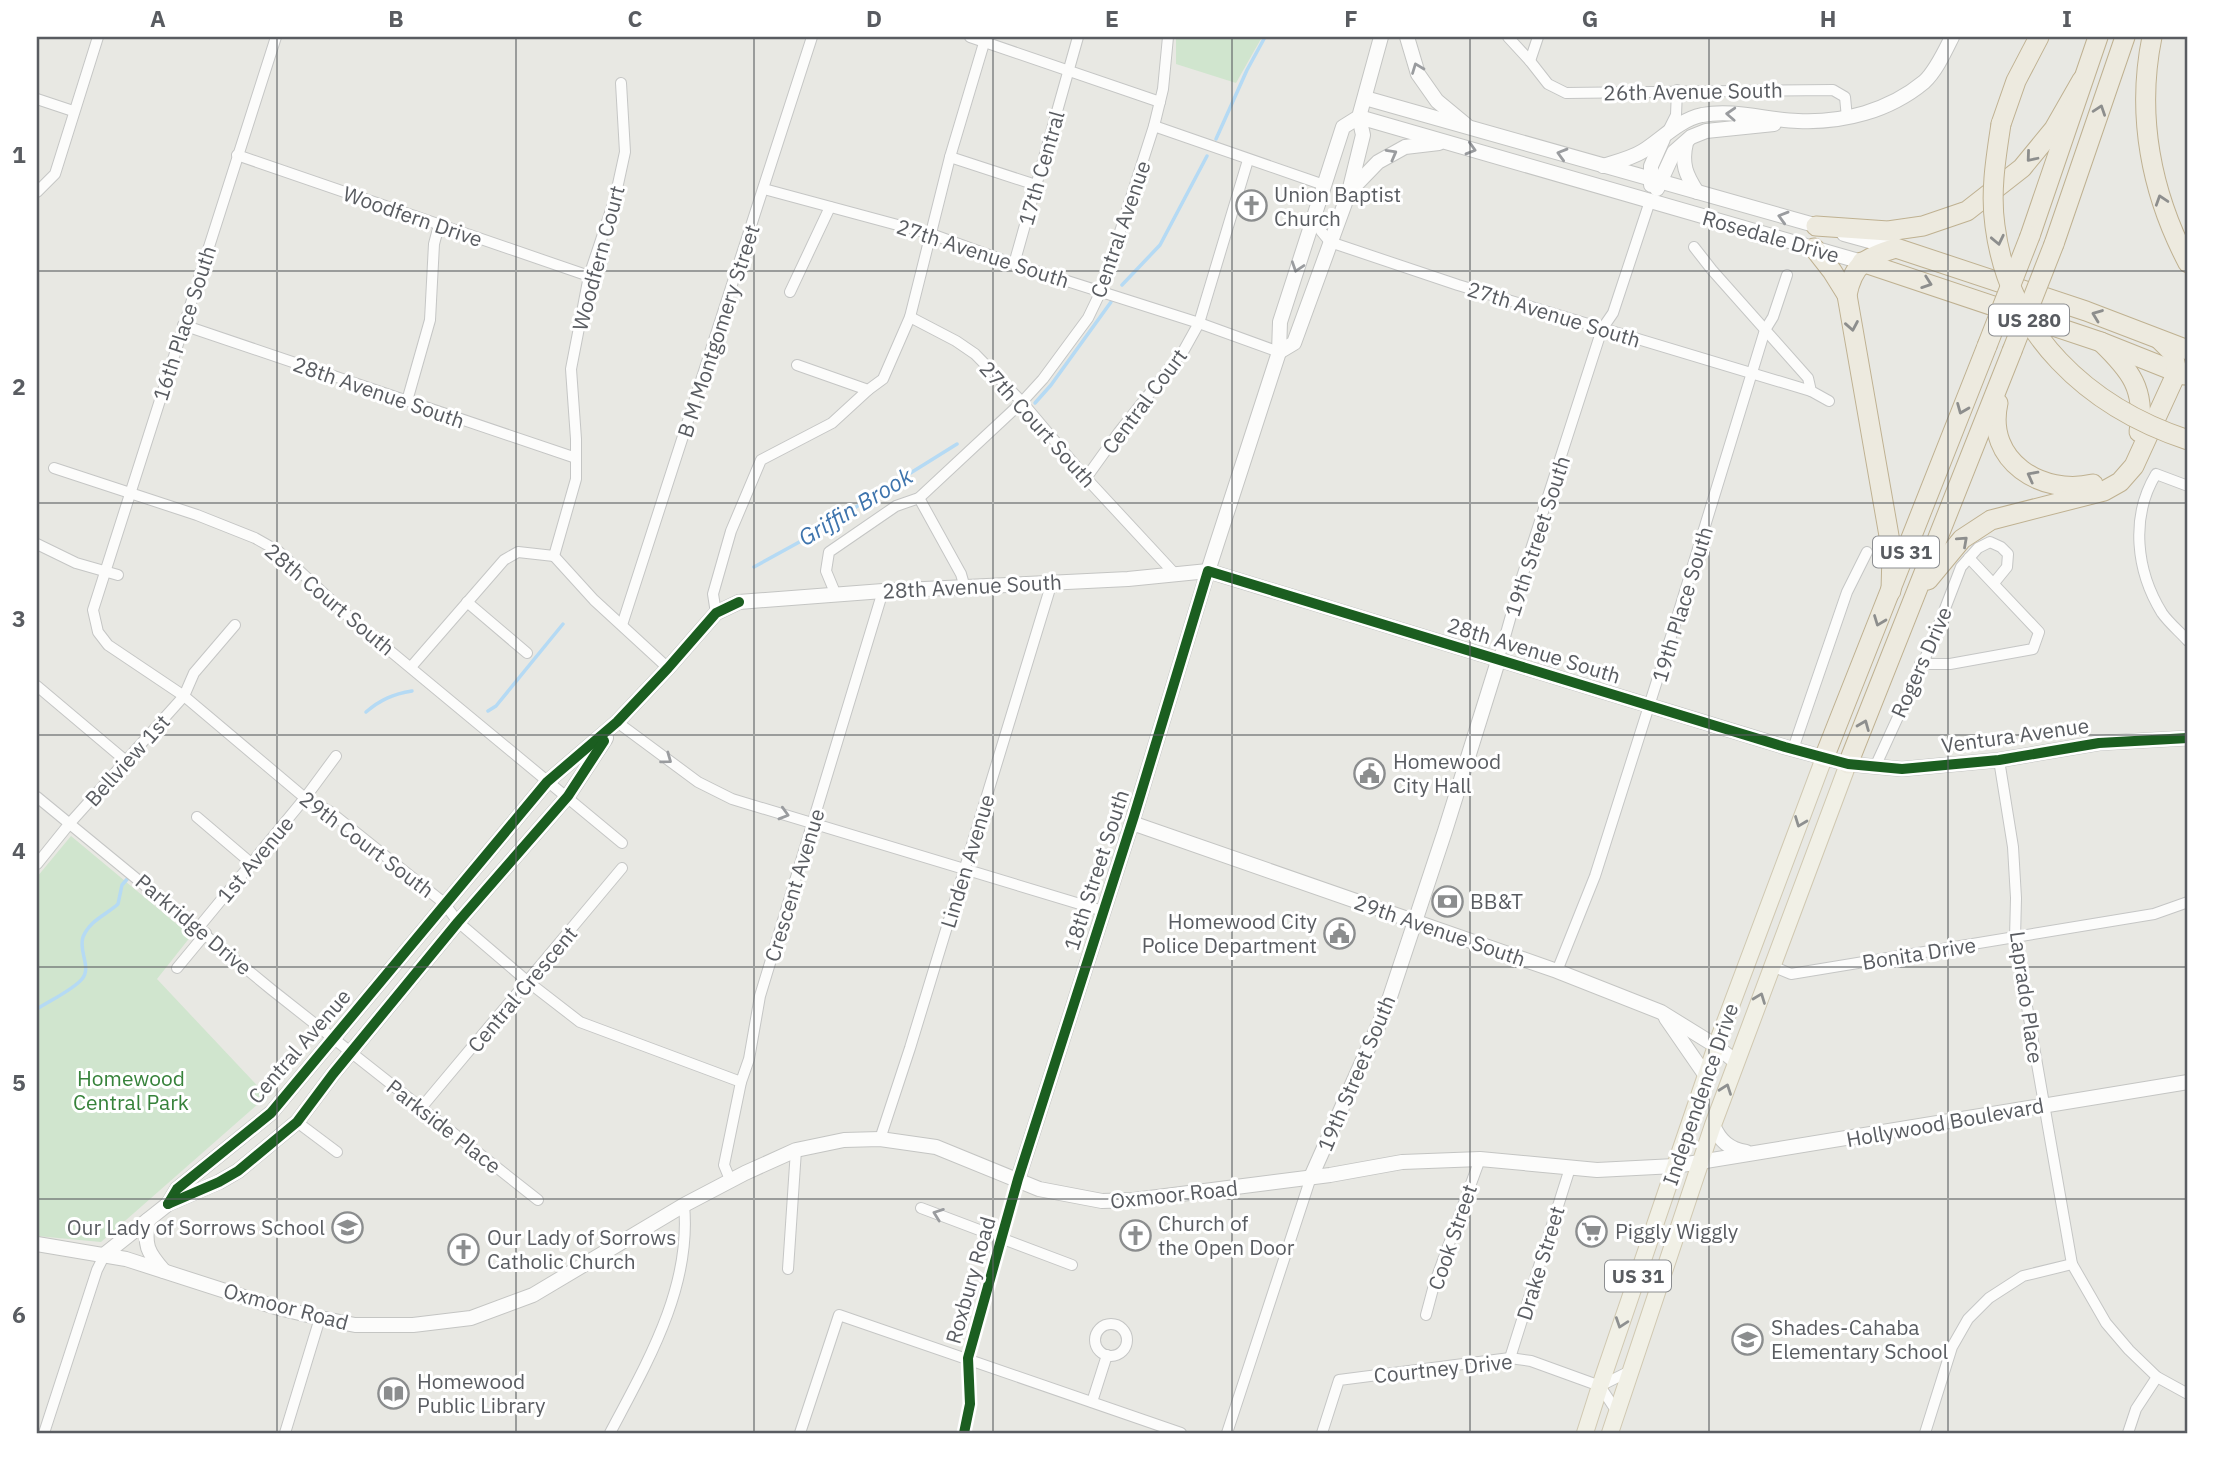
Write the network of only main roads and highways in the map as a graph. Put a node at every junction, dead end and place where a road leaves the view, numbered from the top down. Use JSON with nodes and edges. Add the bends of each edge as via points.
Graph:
{"nodes":[{"id":1,"x":1381,"y":37,"type":"edge"},
{"id":2,"x":1407,"y":37,"type":"edge"},
{"id":3,"x":1952,"y":37,"type":"edge"},
{"id":4,"x":2039,"y":37,"type":"edge"},
{"id":5,"x":2098,"y":37,"type":"edge"},
{"id":6,"x":2125,"y":37,"type":"edge"},
{"id":7,"x":2152,"y":37,"type":"edge"},
{"id":8,"x":2082,"y":80,"type":"junction"},
{"id":9,"x":1365,"y":98,"type":"junction"},
{"id":10,"x":1359,"y":117,"type":"junction"},
{"id":11,"x":1799,"y":121,"type":"junction"},
{"id":12,"x":1470,"y":128,"type":"junction"},
{"id":13,"x":1666,"y":135,"type":"junction"},
{"id":14,"x":1447,"y":142,"type":"junction"},
{"id":15,"x":1686,"y":143,"type":"junction"},
{"id":16,"x":1603,"y":166,"type":"junction"},
{"id":17,"x":1656,"y":181,"type":"junction"},
{"id":18,"x":1349,"y":192,"type":"junction"},
{"id":19,"x":1697,"y":192,"type":"junction"},
{"id":20,"x":1650,"y":201,"type":"junction"},
{"id":21,"x":1816,"y":226,"type":"junction"},
{"id":22,"x":1814,"y":248,"type":"junction"},
{"id":23,"x":1896,"y":248,"type":"junction"},
{"id":24,"x":1862,"y":262,"type":"junction"},
{"id":25,"x":2188,"y":263,"type":"edge"},
{"id":26,"x":1847,"y":295,"type":"junction"},
{"id":27,"x":2160,"y":340,"type":"junction"},
{"id":28,"x":2101,"y":342,"type":"junction"},
{"id":29,"x":2188,"y":350,"type":"edge"},
{"id":30,"x":1279,"y":352,"type":"junction"},
{"id":31,"x":2009,"y":358,"type":"junction"},
{"id":32,"x":2183,"y":375,"type":"edge"},
{"id":33,"x":2188,"y":440,"type":"edge"},
{"id":34,"x":1208,"y":571,"type":"junction"},
{"id":35,"x":1891,"y":591,"type":"junction"},
{"id":36,"x":1918,"y":592,"type":"junction"},
{"id":37,"x":739,"y":602,"type":"joint"},
{"id":38,"x":1499,"y":658,"type":"junction"},
{"id":39,"x":617,"y":722,"type":"junction"},
{"id":40,"x":2188,"y":738,"type":"edge"},
{"id":41,"x":1824,"y":758,"type":"junction"},
{"id":42,"x":1849,"y":764,"type":"junction"},
{"id":43,"x":1132,"y":823,"type":"junction"},
{"id":44,"x":1414,"y":921,"type":"junction"},
{"id":45,"x":1661,"y":1012,"type":"junction"},
{"id":46,"x":1716,"y":1046,"type":"junction"},
{"id":47,"x":1736,"y":1062,"type":"junction"},
{"id":48,"x":1706,"y":1076,"type":"junction"},
{"id":49,"x":2188,"y":1082,"type":"edge"},
{"id":50,"x":1713,"y":1125,"type":"junction"},
{"id":51,"x":1757,"y":1154,"type":"junction"},
{"id":52,"x":1701,"y":1162,"type":"junction"},
{"id":53,"x":1675,"y":1166,"type":"junction"},
{"id":54,"x":1311,"y":1177,"type":"junction"},
{"id":55,"x":1018,"y":1179,"type":"junction"},
{"id":56,"x":168,"y":1204,"type":"junction"},
{"id":57,"x":148,"y":1220,"type":"junction"},
{"id":58,"x":37,"y":1244,"type":"edge"},
{"id":59,"x":105,"y":1254,"type":"junction"},
{"id":60,"x":165,"y":1272,"type":"junction"},
{"id":61,"x":1585,"y":1433,"type":"edge"},
{"id":62,"x":1609,"y":1433,"type":"edge"}],
"edges":[{"from":1,"to":9,"type":"main road","name":"18th Street South"},
{"from":12,"to":2,"type":"main road","one_way":true,"via":[[1437,101],[1418,74]]},
{"from":3,"to":11,"type":"main road","via":[[1925,81],[1885,106],[1847,118]]},
{"from":4,"to":33,"type":"highway","number":"US 280","one_way":true,"bridge":true,"via":[[2001,124],[1993,195],[1994,225],[2016,302],[2049,349],[2090,391],[2129,417]]},
{"from":5,"to":8,"type":"highway","number":"US 31"},
{"from":31,"to":6,"type":"highway","number":"US 31","one_way":true,"bridge":true,"via":[[2054,244]]},
{"from":25,"to":7,"type":"highway","one_way":true,"via":[[2172,232],[2147,142],[2147,60]]},
{"from":8,"to":21,"type":"highway","one_way":true,"via":[[2054,130],[2022,168],[1967,211],[1923,226],[1888,231]]},
{"from":8,"to":35,"type":"highway","number":"US 31","one_way":true,"bridge":true,"via":[[2030,236]]},
{"from":9,"to":10,"type":"main road","name":"18th Street South"},
{"from":9,"to":12,"type":"main road","name":"Rosedale Drive"},
{"from":10,"to":14,"type":"main road","name":"Rosedale Drive"},
{"from":10,"to":18,"type":"main road","via":[[1363,135]]},
{"from":10,"to":30,"type":"main road","name":"18th Street South","one_way":true,"via":[[1343,127],[1280,322]]},
{"from":11,"to":13,"type":"main road","one_way":true,"via":[[1718,113],[1693,117]]},
{"from":11,"to":15,"type":"main road","via":[[1706,131]]},
{"from":16,"to":12,"type":"main road","name":"Rosedale Drive","one_way":true},
{"from":13,"to":16,"type":"main road","via":[[1640,153]]},
{"from":13,"to":17,"type":"main road","via":[[1651,166]]},
{"from":18,"to":14,"type":"main road","one_way":true,"via":[[1378,162],[1405,147]]},
{"from":14,"to":20,"type":"main road","name":"Rosedale Drive","one_way":true},
{"from":15,"to":17,"type":"main road","via":[[1674,152]]},
{"from":15,"to":19,"type":"main road","via":[[1682,158]]},
{"from":16,"to":17,"type":"main road","name":"Rosedale Drive"},
{"from":17,"to":19,"type":"main road","name":"Rosedale Drive"},
{"from":17,"to":20,"type":"main road"},
{"from":18,"to":30,"type":"main road","via":[[1294,343]]},
{"from":21,"to":19,"type":"main road","name":"Rosedale Drive","one_way":true},
{"from":20,"to":22,"type":"main road","name":"Rosedale Drive"},
{"from":21,"to":23,"type":"main road","name":"Rosedale Drive"},
{"from":22,"to":24,"type":"main road","name":"Rosedale Drive"},
{"from":22,"to":26,"type":"highway"},
{"from":23,"to":24,"type":"highway"},
{"from":27,"to":23,"type":"highway","name":"Rosedale Drive","one_way":true},
{"from":24,"to":26,"type":"highway","via":[[1850,277]]},
{"from":24,"to":28,"type":"highway","name":"Rosedale Drive","one_way":true},
{"from":26,"to":35,"type":"highway","one_way":true,"via":[[1892,553]]},
{"from":27,"to":29,"type":"highway","name":"Rosedale Drive"},
{"from":27,"to":32,"type":"highway","via":[[2173,353]]},
{"from":28,"to":31,"type":"highway","one_way":true,"via":[[2127,368],[2139,393],[2140,428],[2137,443],[2111,476],[2080,487],[2047,484],[2020,470],[2003,448],[1995,414]]},
{"from":28,"to":32,"type":"highway","name":"Rosedale Drive"},
{"from":30,"to":34,"type":"main road","name":"18th Street South"},
{"from":31,"to":36,"type":"highway","number":"US 31"},
{"from":36,"to":32,"type":"highway","one_way":true,"via":[[1962,538],[1991,520],[2104,491],[2120,482],[2134,466]]},
{"from":34,"to":37,"type":"main road","name":"28th Avenue South"},
{"from":34,"to":38,"type":"main road","name":"28th Avenue South"},
{"from":34,"to":43,"type":"main road","name":"18th Street South"},
{"from":35,"to":41,"type":"highway","number":"US 31","one_way":true},
{"from":42,"to":36,"type":"highway","number":"US 31","one_way":true},
{"from":37,"to":39,"type":"main road","name":"Central Avenue","via":[[716,613]]},
{"from":38,"to":41,"type":"main road","name":"28th Avenue South"},
{"from":38,"to":44,"type":"main road","name":"19th Street South"},
{"from":39,"to":56,"type":"main road","name":"Central Avenue","via":[[547,782],[271,1113],[177,1189]]},
{"from":39,"to":56,"type":"main road","name":"Central Avenue","via":[[567,797],[458,922],[297,1122],[238,1171]]},
{"from":40,"to":42,"type":"main road","name":"Ventura Avenue","via":[[2099,743],[1999,760],[1902,769]]},
{"from":41,"to":42,"type":"main road","name":"28th Avenue South"},
{"from":41,"to":46,"type":"main road","name":"Independence Drive","number":"US 31","one_way":true},
{"from":47,"to":42,"type":"main road","name":"Independence Drive","number":"US 31","one_way":true},
{"from":43,"to":44,"type":"main road","name":"29th Avenue South"},
{"from":43,"to":55,"type":"main road","name":"18th Street South"},
{"from":44,"to":45,"type":"main road","name":"29th Avenue South"},
{"from":44,"to":54,"type":"main road","name":"19th Street South","via":[[1387,1006]]},
{"from":45,"to":46,"type":"main road","name":"29th Avenue South"},
{"from":45,"to":48,"type":"main road"},
{"from":46,"to":47,"type":"main road","name":"29th Avenue South"},
{"from":46,"to":48,"type":"main road","name":"Independence Drive","number":"US 31"},
{"from":50,"to":47,"type":"main road","name":"Independence Drive","number":"US 31","one_way":true},
{"from":48,"to":53,"type":"main road","name":"Independence Drive","number":"US 31"},
{"from":49,"to":51,"type":"main road","name":"Hollywood Boulevard"},
{"from":50,"to":51,"type":"main road","via":[[1718,1137],[1732,1149]]},
{"from":50,"to":52,"type":"main road","name":"Independence Drive","number":"US 31"},
{"from":51,"to":52,"type":"main road","name":"Hollywood Boulevard"},
{"from":52,"to":53,"type":"main road","name":"Oxmoor Road"},
{"from":52,"to":62,"type":"main road","name":"Independence Drive","number":"US 31"},
{"from":53,"to":54,"type":"main road","name":"Oxmoor Road","via":[[1597,1170],[1480,1159],[1402,1162]]},
{"from":53,"to":61,"type":"main road","name":"Independence Drive","number":"US 31","one_way":true},
{"from":54,"to":55,"type":"main road","name":"Oxmoor Road","via":[[1102,1201]]},
{"from":55,"to":60,"type":"main road","name":"Oxmoor Road","via":[[936,1147],[880,1139],[844,1140],[796,1150],[684,1205],[533,1295],[471,1318],[413,1325],[355,1325],[320,1318]]},
{"from":56,"to":57,"type":"main road","name":"Central Avenue"},
{"from":57,"to":59,"type":"main road","name":"Central Avenue"},
{"from":57,"to":60,"type":"main road","via":[[146,1245]]},
{"from":58,"to":59,"type":"main road","name":"Oxmoor Road"},
{"from":59,"to":60,"type":"main road","name":"Oxmoor Road"}]}
